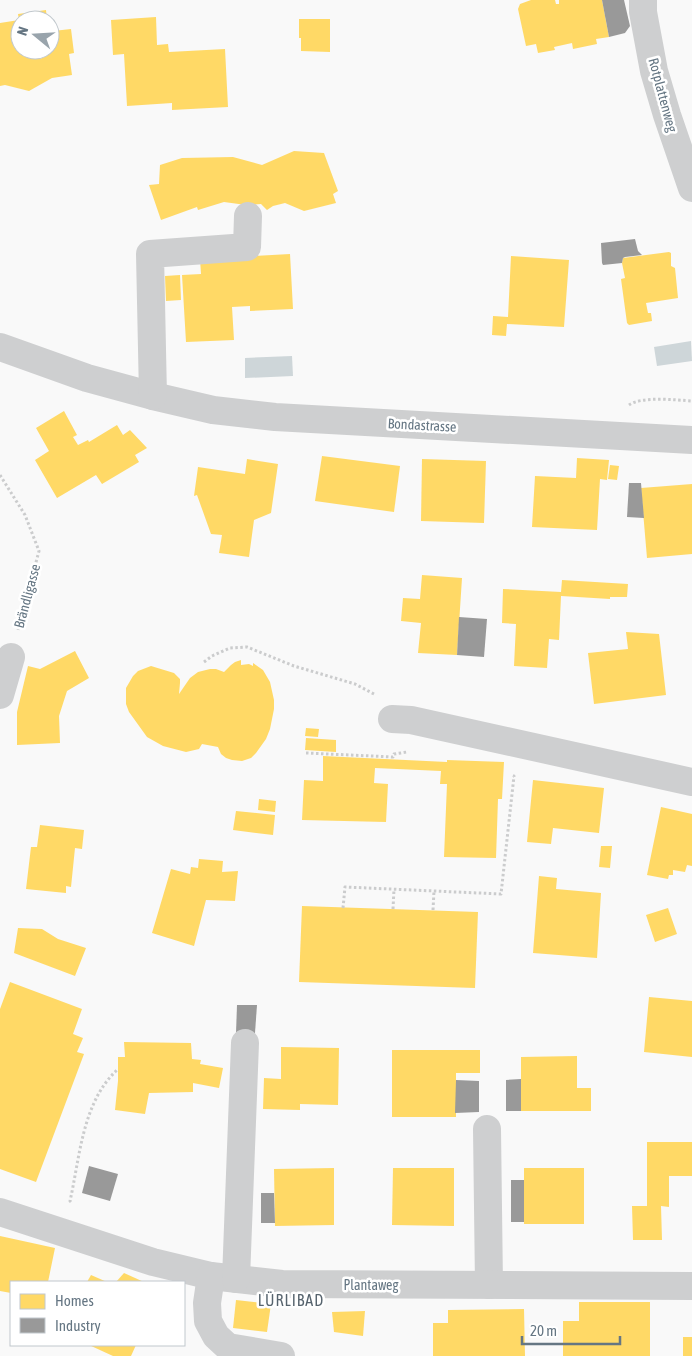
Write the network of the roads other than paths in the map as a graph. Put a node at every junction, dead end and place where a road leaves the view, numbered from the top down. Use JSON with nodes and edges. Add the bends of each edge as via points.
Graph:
{"nodes":[{"id":1,"x":643,"y":0,"type":"edge"},
{"id":2,"x":692,"y":188,"type":"edge"},
{"id":3,"x":248,"y":216,"type":"dead end"},
{"id":4,"x":0,"y":347,"type":"edge"},
{"id":5,"x":153,"y":396,"type":"junction"},
{"id":6,"x":692,"y":440,"type":"edge"},
{"id":7,"x":11,"y":657,"type":"road end"},
{"id":8,"x":0,"y":694,"type":"edge"},
{"id":9,"x":392,"y":719,"type":"road end"},
{"id":10,"x":692,"y":782,"type":"edge"},
{"id":11,"x":244,"y":1042,"type":"dead end"},
{"id":12,"x":487,"y":1128,"type":"dead end"},
{"id":13,"x":0,"y":1212,"type":"edge"},
{"id":14,"x":223,"y":1277,"type":"junction"},
{"id":15,"x":489,"y":1285,"type":"junction"},
{"id":16,"x":692,"y":1286,"type":"edge"},
{"id":17,"x":281,"y":1356,"type":"edge"}],
"edges":[{"from":1,"to":2,"type":"street","name":"Rotplattenweg","via":[[654,71]]},
{"from":3,"to":5,"type":"street","via":[[247,247],[150,254]]},
{"from":4,"to":5,"type":"street","name":"Bondastrasse","via":[[87,378]]},
{"from":5,"to":6,"type":"street","name":"Bondastrasse","via":[[213,410],[275,417]]},
{"from":7,"to":8,"type":"street"},
{"from":9,"to":10,"type":"street","via":[[410,720]]},
{"from":11,"to":14,"type":"street"},
{"from":12,"to":15,"type":"street"},
{"from":13,"to":14,"type":"street","name":"Plantaweg","via":[[153,1262]]},
{"from":14,"to":15,"type":"street","name":"Plantaweg","via":[[282,1284]]},
{"from":14,"to":17,"type":"street","via":[[207,1303],[208,1321],[216,1336],[228,1347]]},
{"from":15,"to":16,"type":"street","name":"Plantaweg"}]}
